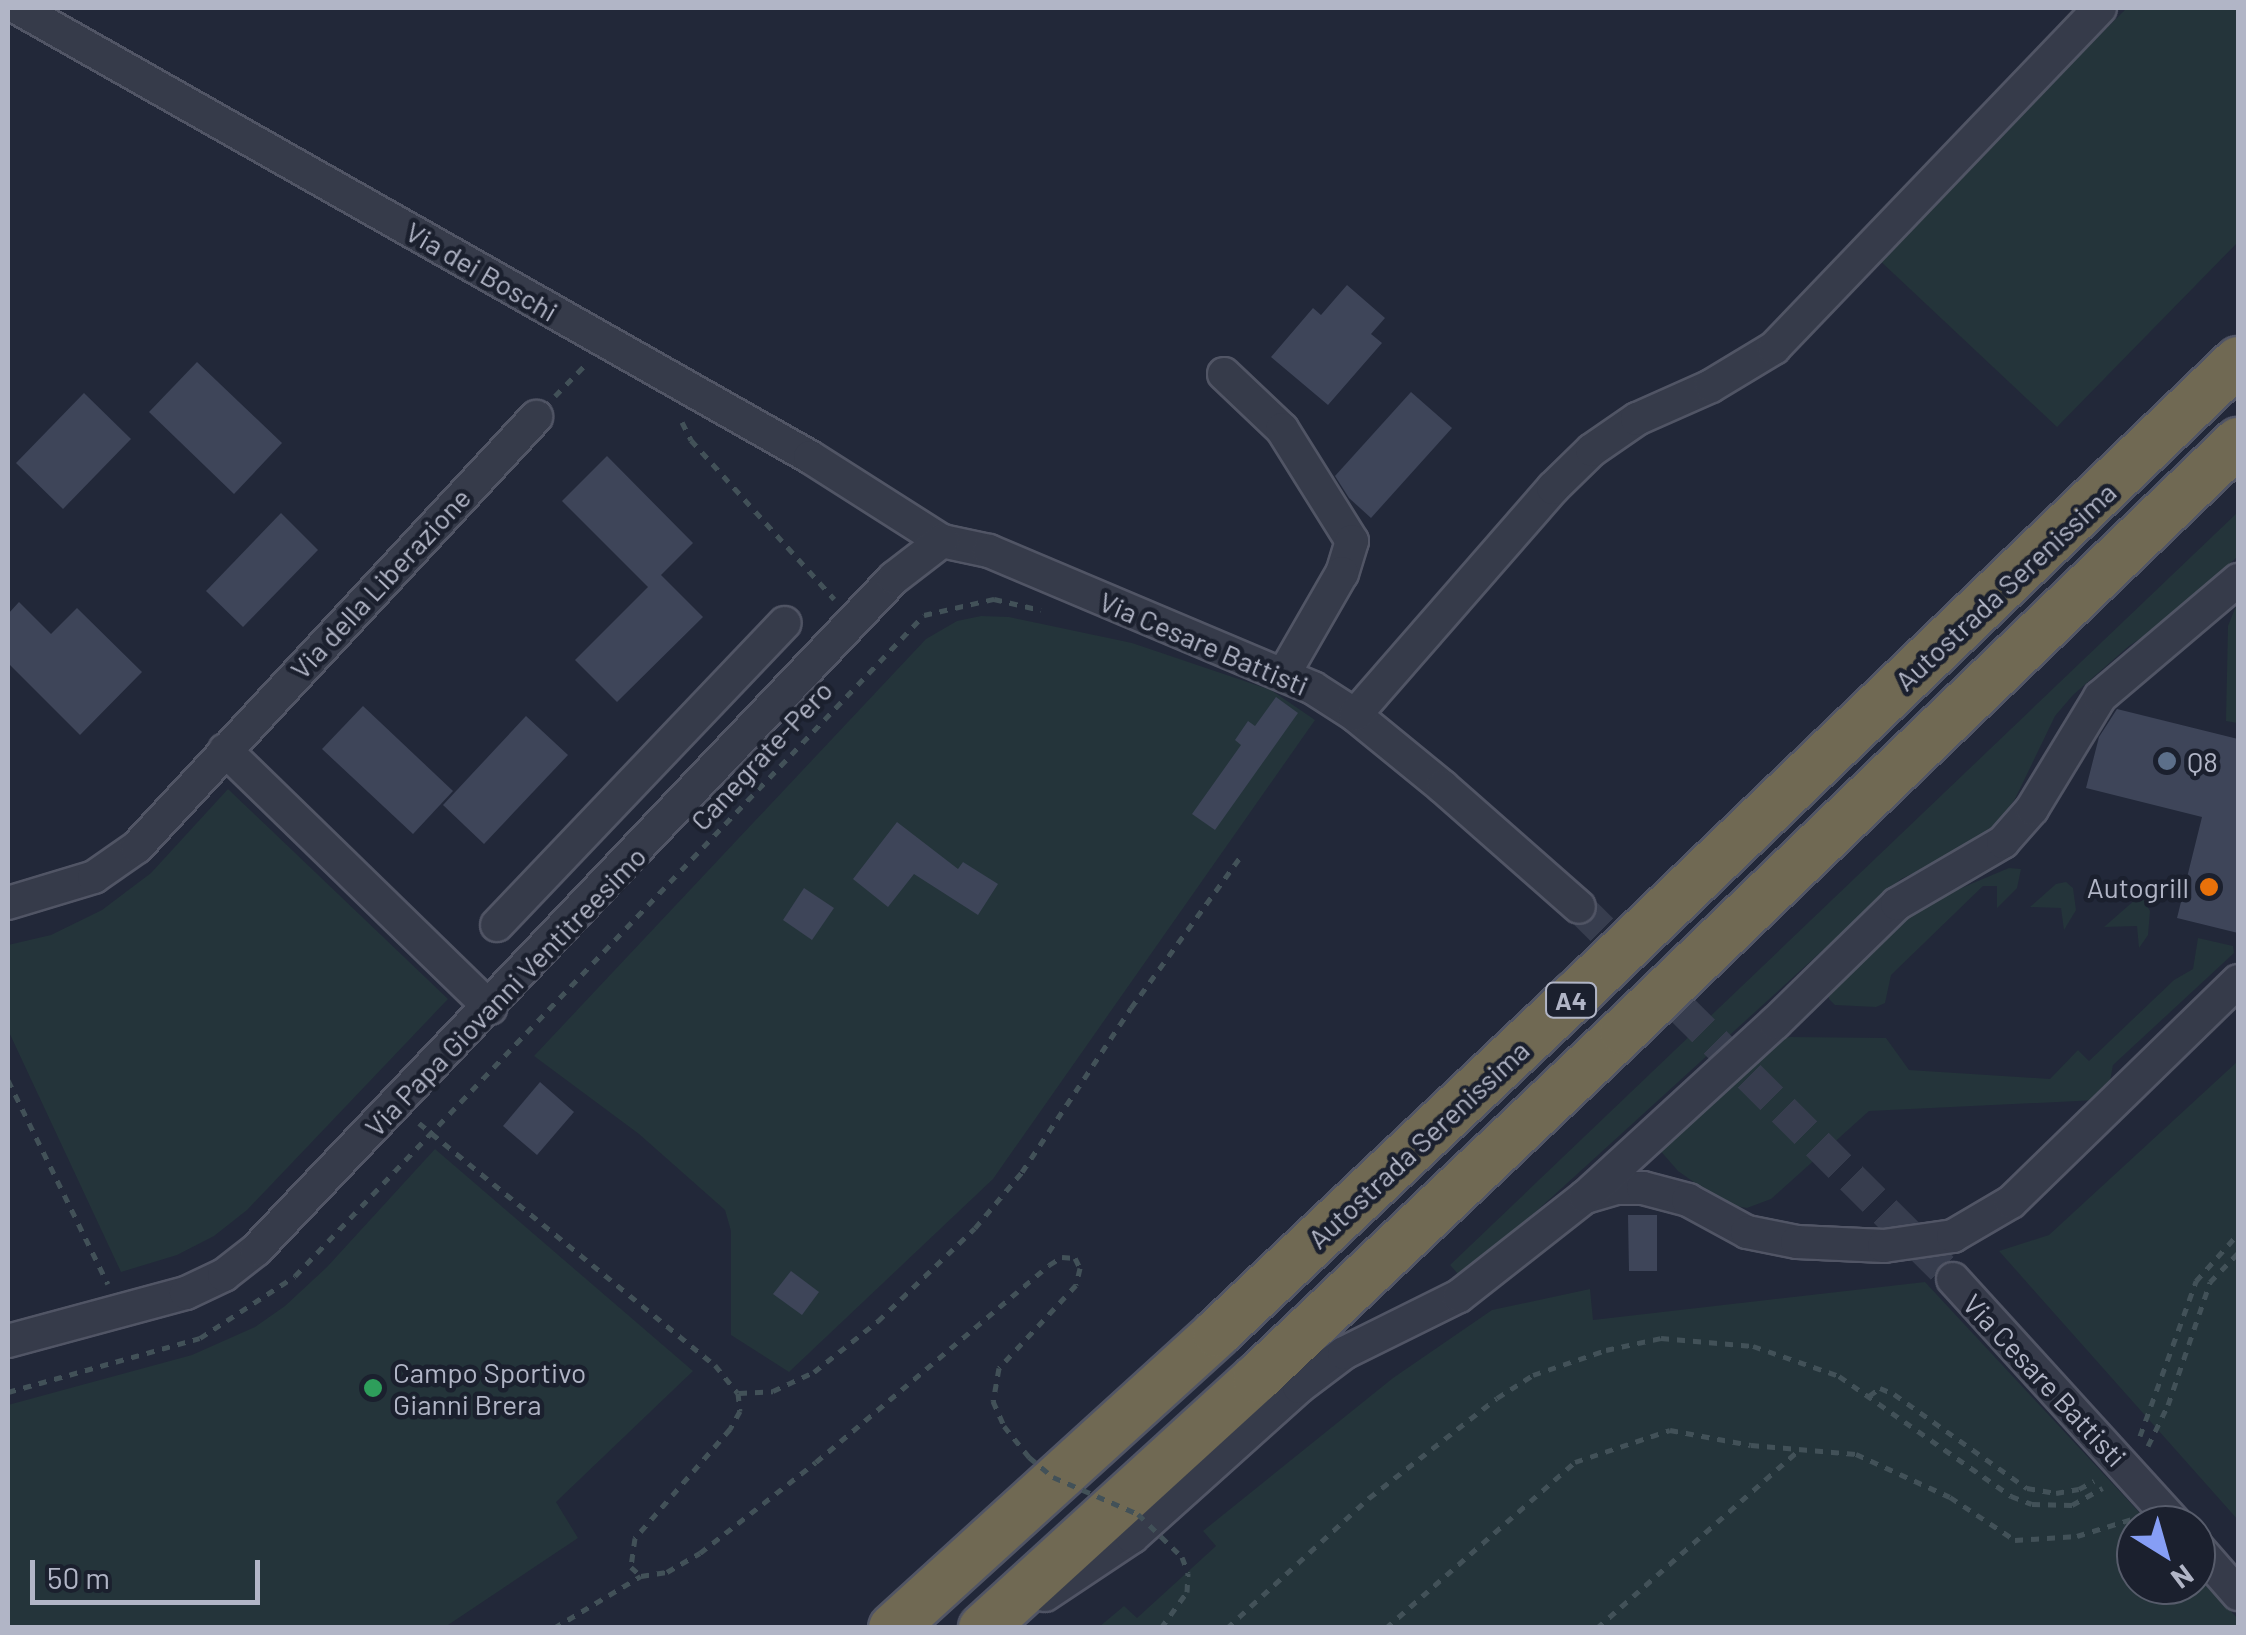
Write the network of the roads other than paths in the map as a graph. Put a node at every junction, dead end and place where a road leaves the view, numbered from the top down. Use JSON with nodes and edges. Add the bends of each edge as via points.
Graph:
{"nodes":[{"id":1,"x":18,"y":8,"type":"edge"},
{"id":2,"x":2100,"y":8,"type":"edge"},
{"id":3,"x":2238,"y":362,"type":"edge"},
{"id":4,"x":1224,"y":374,"type":"dead end"},
{"id":5,"x":536,"y":416,"type":"road end"},
{"id":6,"x":2238,"y":442,"type":"edge"},
{"id":7,"x":942,"y":541,"type":"junction"},
{"id":8,"x":2238,"y":580,"type":"edge"},
{"id":9,"x":785,"y":624,"type":"dead end"},
{"id":10,"x":1284,"y":674,"type":"junction"},
{"id":11,"x":1354,"y":716,"type":"junction"},
{"id":12,"x":224,"y":750,"type":"junction"},
{"id":13,"x":638,"y":777,"type":"junction"},
{"id":14,"x":676,"y":812,"type":"junction"},
{"id":15,"x":8,"y":903,"type":"edge"},
{"id":16,"x":1579,"y":907,"type":"tunnel mouth"},
{"id":17,"x":497,"y":925,"type":"dead end"},
{"id":18,"x":2238,"y":981,"type":"edge"},
{"id":19,"x":490,"y":1008,"type":"junction"},
{"id":20,"x":1585,"y":1197,"type":"junction"},
{"id":21,"x":1953,"y":1279,"type":"tunnel mouth"},
{"id":22,"x":8,"y":1341,"type":"edge"},
{"id":23,"x":2159,"y":1505,"type":"edge"},
{"id":24,"x":2216,"y":1569,"type":"edge"},
{"id":25,"x":2238,"y":1594,"type":"edge"},
{"id":26,"x":893,"y":1628,"type":"edge"},
{"id":27,"x":983,"y":1628,"type":"edge"},
{"id":28,"x":996,"y":1628,"type":"edge"}],
"edges":[{"from":1,"to":7,"type":"street","name":"Via dei Boschi","via":[[810,456]]},
{"from":2,"to":11,"type":"street","via":[[1774,348],[1712,386],[1637,418],[1592,450]]},
{"from":3,"to":26,"type":"highway","name":"Autostrada Serenissima","number":"A4","via":[[1518,1050]]},
{"from":4,"to":10,"type":"street","via":[[1282,429],[1352,541],[1342,573]]},
{"from":5,"to":12,"type":"street","name":"Via della Liberazione"},
{"from":6,"to":27,"type":"highway","name":"Autostrada Serenissima","number":"A4","via":[[1328,1312]]},
{"from":7,"to":10,"type":"street","name":"Via Cesare Battisti","via":[[989,551]]},
{"from":7,"to":14,"type":"street","name":"Via Papa Giovanni Ventitreesimo","via":[[894,578]]},
{"from":8,"to":20,"type":"street","via":[[2100,697],[2032,809],[2003,842],[1897,904]]},
{"from":9,"to":13,"type":"street"},
{"from":10,"to":11,"type":"street","name":"Via Cesare Battisti"},
{"from":11,"to":16,"type":"street","name":"Via Cesare Battisti"},
{"from":12,"to":15,"type":"street","name":"Via della Liberazione","via":[[124,859],[94,877]]},
{"from":12,"to":19,"type":"street"},
{"from":13,"to":14,"type":"street"},
{"from":13,"to":17,"type":"street"},
{"from":14,"to":19,"type":"street","name":"Via Papa Giovanni Ventitreesimo"},
{"from":18,"to":20,"type":"street","via":[[2011,1202],[1953,1236],[1884,1246],[1797,1242],[1747,1232],[1688,1200],[1643,1188]]},
{"from":19,"to":22,"type":"street","name":"Via Papa Giovanni Ventitreesimo","via":[[256,1250],[224,1275],[186,1292]]},
{"from":20,"to":28,"type":"street","via":[[1459,1296],[1344,1354],[1132,1537]]},
{"from":21,"to":23,"type":"street","name":"Via Cesare Battisti"},
{"from":24,"to":25,"type":"street"}]}
